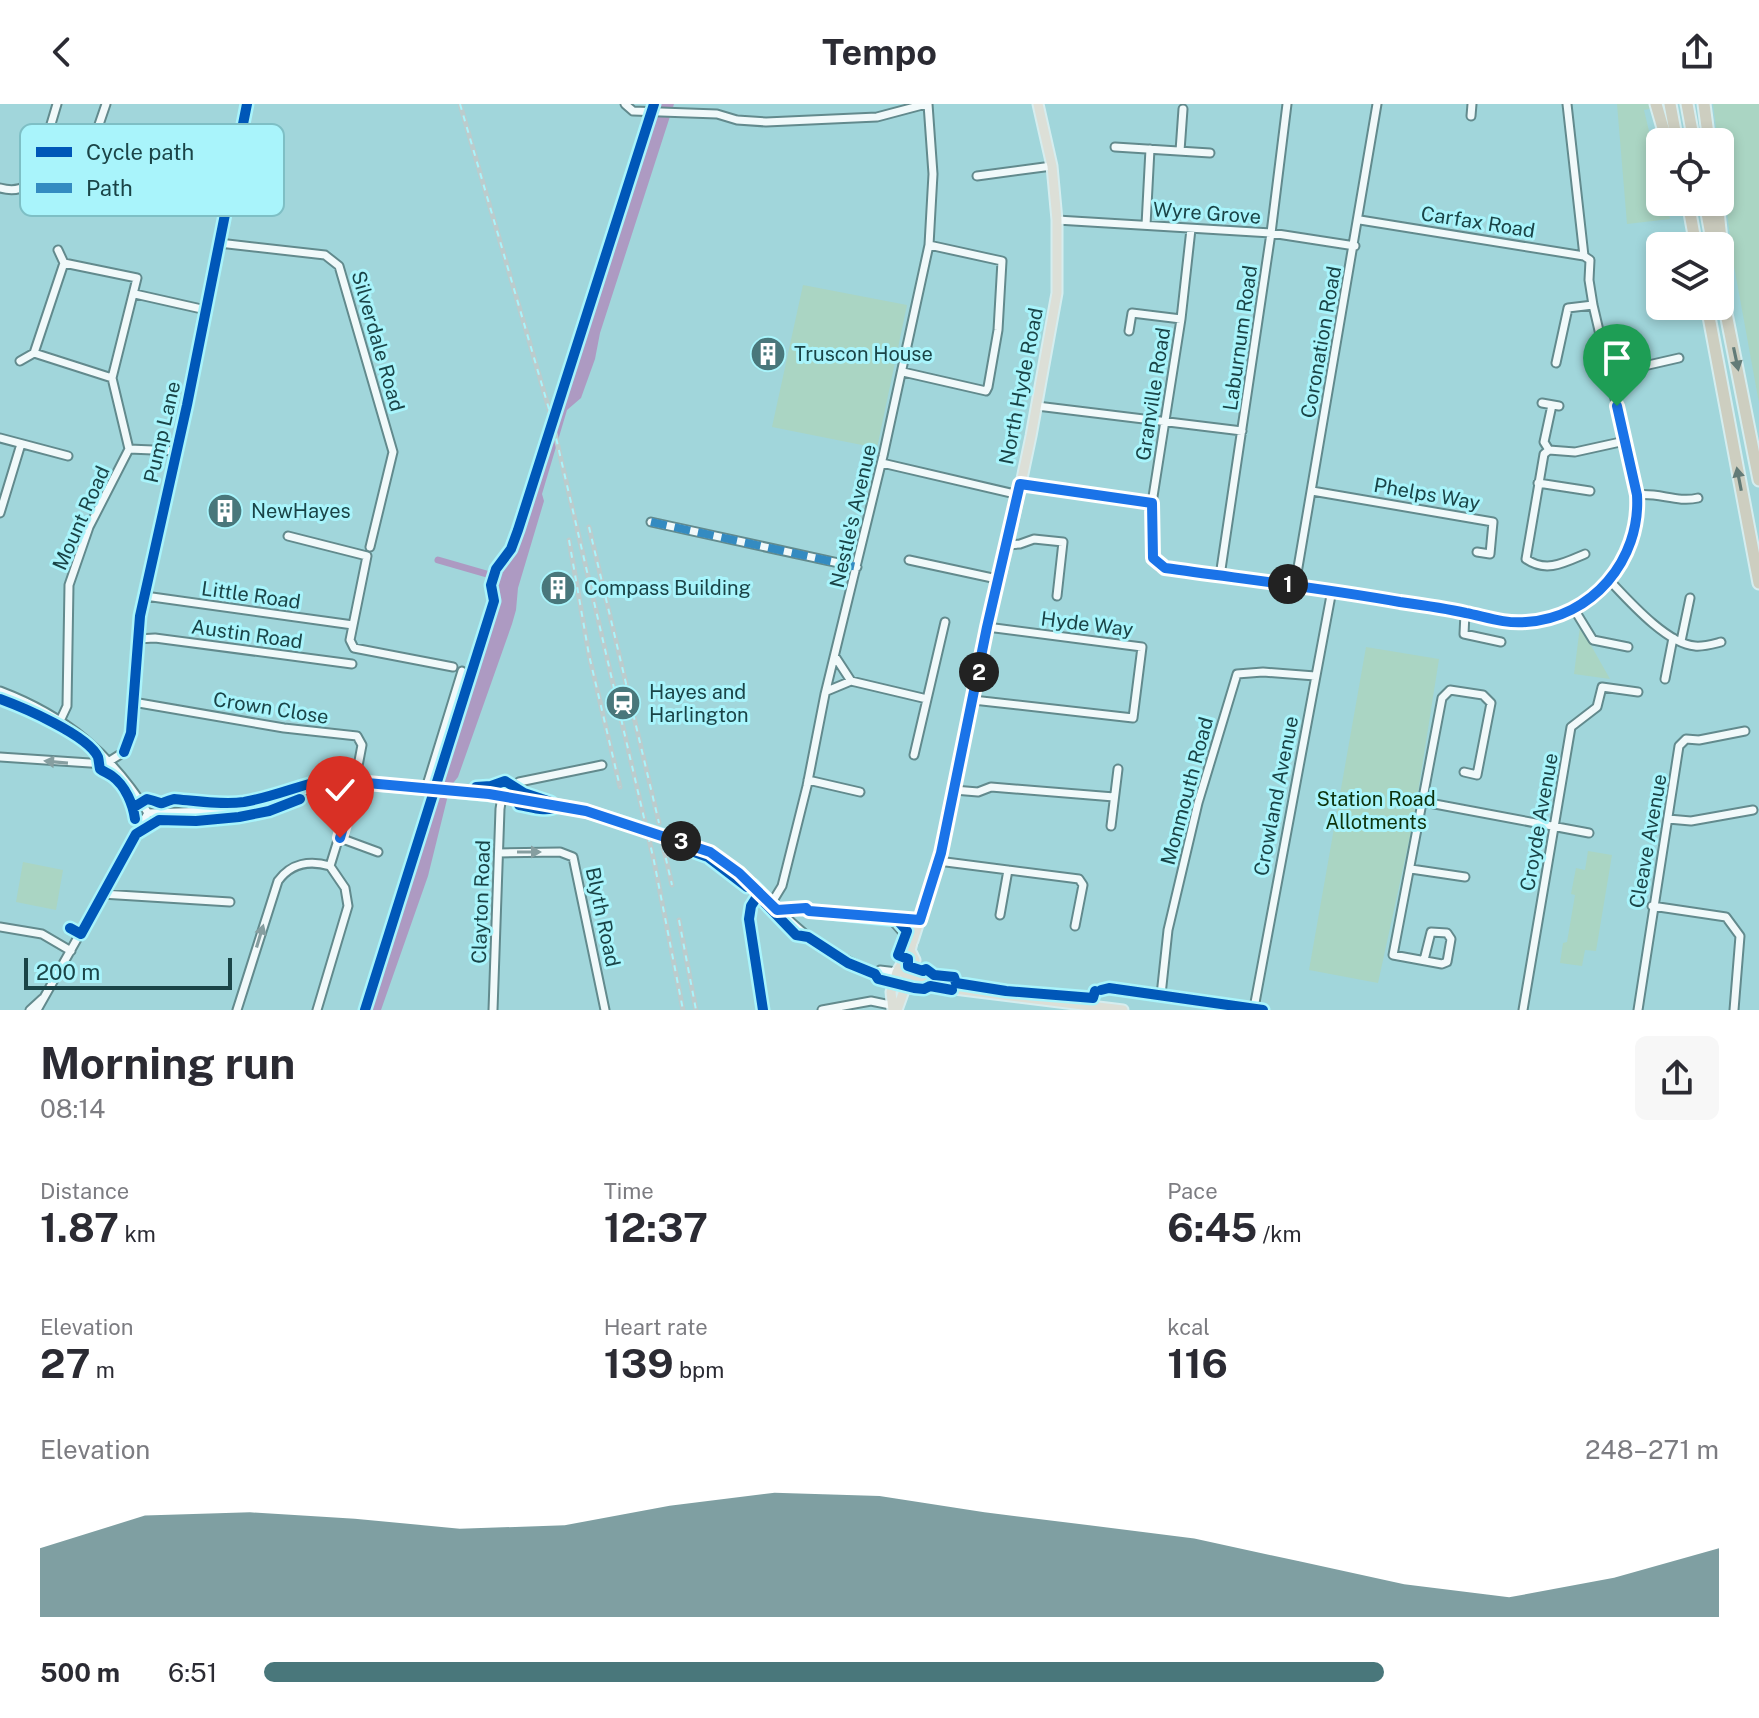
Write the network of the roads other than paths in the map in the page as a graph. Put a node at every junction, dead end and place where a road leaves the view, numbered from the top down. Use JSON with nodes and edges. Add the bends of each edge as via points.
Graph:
{"nodes":[{"id":1,"x":57,"y":104,"type":"edge"},
{"id":2,"x":106,"y":104,"type":"edge"},
{"id":3,"x":247,"y":104,"type":"edge"},
{"id":4,"x":625,"y":104,"type":"edge"},
{"id":5,"x":927,"y":104,"type":"edge"},
{"id":6,"x":1287,"y":104,"type":"edge"},
{"id":7,"x":1377,"y":104,"type":"edge"},
{"id":8,"x":1472,"y":104,"type":"edge"},
{"id":9,"x":1567,"y":104,"type":"edge"},
{"id":10,"x":1656,"y":104,"type":"edge"},
{"id":11,"x":1670,"y":104,"type":"edge"},
{"id":12,"x":1687,"y":104,"type":"edge"},
{"id":13,"x":1704,"y":104,"type":"edge"},
{"id":14,"x":1041,"y":105,"type":"edge"},
{"id":15,"x":1183,"y":109,"type":"dead end"},
{"id":16,"x":1471,"y":116,"type":"dead end"},
{"id":17,"x":51,"y":124,"type":"edge"},
{"id":18,"x":99,"y":124,"type":"edge"},
{"id":19,"x":243,"y":124,"type":"edge"},
{"id":20,"x":1663,"y":128,"type":"edge"},
{"id":21,"x":1674,"y":128,"type":"edge"},
{"id":22,"x":1691,"y":128,"type":"edge"},
{"id":23,"x":1707,"y":128,"type":"edge"},
{"id":24,"x":921,"y":129,"type":"dead end"},
{"id":25,"x":930,"y":129,"type":"junction"},
{"id":26,"x":1115,"y":147,"type":"dead end"},
{"id":27,"x":1150,"y":149,"type":"junction"},
{"id":28,"x":1180,"y":151,"type":"junction"},
{"id":29,"x":1210,"y":153,"type":"dead end"},
{"id":30,"x":1052,"y":166,"type":"junction"},
{"id":31,"x":977,"y":176,"type":"dead end"},
{"id":32,"x":0,"y":188,"type":"edge"},
{"id":33,"x":20,"y":189,"type":"edge"},
{"id":34,"x":224,"y":216,"type":"edge"},
{"id":35,"x":1057,"y":220,"type":"junction"},
{"id":36,"x":1360,"y":220,"type":"junction"},
{"id":37,"x":1146,"y":225,"type":"junction"},
{"id":38,"x":1191,"y":229,"type":"junction"},
{"id":39,"x":1271,"y":233,"type":"junction"},
{"id":40,"x":219,"y":243,"type":"junction"},
{"id":41,"x":929,"y":245,"type":"junction"},
{"id":42,"x":1355,"y":246,"type":"junction"},
{"id":43,"x":58,"y":250,"type":"dead end"},
{"id":44,"x":1587,"y":258,"type":"junction"},
{"id":45,"x":64,"y":263,"type":"junction"},
{"id":46,"x":135,"y":294,"type":"junction"},
{"id":47,"x":1133,"y":303,"type":"dead end"},
{"id":48,"x":1593,"y":305,"type":"junction"},
{"id":49,"x":206,"y":310,"type":"junction"},
{"id":50,"x":1132,"y":313,"type":"junction"},
{"id":51,"x":1181,"y":319,"type":"junction"},
{"id":52,"x":1710,"y":320,"type":"edge"},
{"id":53,"x":1727,"y":320,"type":"edge"},
{"id":54,"x":1129,"y":331,"type":"dead end"},
{"id":55,"x":34,"y":353,"type":"junction"},
{"id":56,"x":1679,"y":358,"type":"dead end"},
{"id":57,"x":20,"y":361,"type":"dead end"},
{"id":58,"x":1556,"y":363,"type":"dead end"},
{"id":59,"x":903,"y":372,"type":"junction"},
{"id":60,"x":1609,"y":374,"type":"junction"},
{"id":61,"x":112,"y":378,"type":"junction"},
{"id":62,"x":1542,"y":403,"type":"dead end"},
{"id":63,"x":1037,"y":406,"type":"junction"},
{"id":64,"x":1164,"y":422,"type":"junction"},
{"id":65,"x":1242,"y":431,"type":"junction"},
{"id":66,"x":0,"y":438,"type":"edge"},
{"id":67,"x":1625,"y":441,"type":"junction"},
{"id":68,"x":21,"y":444,"type":"junction"},
{"id":69,"x":129,"y":449,"type":"junction"},
{"id":70,"x":1549,"y":450,"type":"junction"},
{"id":71,"x":177,"y":451,"type":"junction"},
{"id":72,"x":68,"y":456,"type":"dead end"},
{"id":73,"x":882,"y":463,"type":"junction"},
{"id":74,"x":1759,"y":480,"type":"edge"},
{"id":75,"x":1538,"y":483,"type":"junction"},
{"id":76,"x":1020,"y":490,"type":"junction"},
{"id":77,"x":1312,"y":491,"type":"junction"},
{"id":78,"x":1590,"y":491,"type":"dead end"},
{"id":79,"x":1637,"y":495,"type":"junction"},
{"id":80,"x":1698,"y":498,"type":"dead end"},
{"id":81,"x":1152,"y":503,"type":"junction"},
{"id":82,"x":0,"y":513,"type":"edge"},
{"id":83,"x":651,"y":522,"type":"dead end"},
{"id":84,"x":288,"y":536,"type":"dead end"},
{"id":85,"x":1008,"y":545,"type":"junction"},
{"id":86,"x":370,"y":547,"type":"dead end"},
{"id":87,"x":1477,"y":552,"type":"dead end"},
{"id":88,"x":1585,"y":554,"type":"dead end"},
{"id":89,"x":909,"y":560,"type":"dead end"},
{"id":90,"x":857,"y":567,"type":"junction"},
{"id":91,"x":1220,"y":576,"type":"junction"},
{"id":92,"x":997,"y":579,"type":"junction"},
{"id":93,"x":1610,"y":581,"type":"junction"},
{"id":94,"x":1759,"y":583,"type":"edge"},
{"id":95,"x":1295,"y":585,"type":"junction"},
{"id":96,"x":1332,"y":590,"type":"junction"},
{"id":97,"x":145,"y":596,"type":"junction"},
{"id":98,"x":1057,"y":596,"type":"dead end"},
{"id":99,"x":1690,"y":598,"type":"dead end"},
{"id":100,"x":1574,"y":609,"type":"junction"},
{"id":101,"x":1465,"y":613,"type":"junction"},
{"id":102,"x":945,"y":622,"type":"dead end"},
{"id":103,"x":353,"y":625,"type":"junction"},
{"id":104,"x":987,"y":627,"type":"junction"},
{"id":105,"x":137,"y":639,"type":"junction"},
{"id":106,"x":1677,"y":640,"type":"junction"},
{"id":107,"x":1501,"y":642,"type":"dead end"},
{"id":108,"x":1721,"y":642,"type":"dead end"},
{"id":109,"x":1628,"y":647,"type":"dead end"},
{"id":110,"x":836,"y":658,"type":"junction"},
{"id":111,"x":352,"y":664,"type":"dead end"},
{"id":112,"x":453,"y":667,"type":"dead end"},
{"id":113,"x":462,"y":671,"type":"dead end"},
{"id":114,"x":1315,"y":676,"type":"junction"},
{"id":115,"x":1665,"y":679,"type":"dead end"},
{"id":116,"x":851,"y":681,"type":"junction"},
{"id":117,"x":0,"y":691,"type":"edge"},
{"id":118,"x":827,"y":691,"type":"junction"},
{"id":119,"x":1638,"y":692,"type":"dead end"},
{"id":120,"x":927,"y":699,"type":"junction"},
{"id":121,"x":973,"y":700,"type":"junction"},
{"id":122,"x":133,"y":702,"type":"junction"},
{"id":123,"x":60,"y":721,"type":"junction"},
{"id":124,"x":1745,"y":731,"type":"dead end"},
{"id":125,"x":914,"y":755,"type":"dead end"},
{"id":126,"x":0,"y":757,"type":"edge"},
{"id":127,"x":112,"y":762,"type":"junction"},
{"id":128,"x":602,"y":765,"type":"dead end"},
{"id":129,"x":1118,"y":769,"type":"dead end"},
{"id":130,"x":1464,"y":772,"type":"dead end"},
{"id":131,"x":808,"y":780,"type":"junction"},
{"id":132,"x":527,"y":781,"type":"junction"},
{"id":133,"x":356,"y":782,"type":"junction"},
{"id":134,"x":430,"y":789,"type":"junction"},
{"id":135,"x":954,"y":790,"type":"junction"},
{"id":136,"x":860,"y":792,"type":"dead end"},
{"id":137,"x":502,"y":796,"type":"junction"},
{"id":138,"x":1114,"y":797,"type":"junction"},
{"id":139,"x":527,"y":800,"type":"junction"},
{"id":140,"x":1424,"y":802,"type":"junction"},
{"id":141,"x":1753,"y":810,"type":"dead end"},
{"id":142,"x":148,"y":813,"type":"junction"},
{"id":143,"x":1668,"y":819,"type":"junction"},
{"id":144,"x":1111,"y":826,"type":"dead end"},
{"id":145,"x":1554,"y":826,"type":"junction"},
{"id":146,"x":1589,"y":833,"type":"dead end"},
{"id":147,"x":340,"y":838,"type":"junction"},
{"id":148,"x":378,"y":852,"type":"dead end"},
{"id":149,"x":499,"y":853,"type":"junction"},
{"id":150,"x":938,"y":861,"type":"junction"},
{"id":151,"x":330,"y":866,"type":"junction"},
{"id":152,"x":1411,"y":869,"type":"junction"},
{"id":153,"x":1008,"y":870,"type":"junction"},
{"id":154,"x":1465,"y":877,"type":"dead end"},
{"id":155,"x":760,"y":892,"type":"junction"},
{"id":156,"x":102,"y":894,"type":"junction"},
{"id":157,"x":230,"y":902,"type":"dead end"},
{"id":158,"x":771,"y":904,"type":"junction"},
{"id":159,"x":1652,"y":906,"type":"junction"},
{"id":160,"x":809,"y":911,"type":"dead end"},
{"id":161,"x":1000,"y":915,"type":"dead end"},
{"id":162,"x":892,"y":920,"type":"junction"},
{"id":163,"x":920,"y":920,"type":"junction"},
{"id":164,"x":1075,"y":926,"type":"dead end"},
{"id":165,"x":0,"y":927,"type":"edge"},
{"id":166,"x":911,"y":947,"type":"junction"},
{"id":167,"x":71,"y":951,"type":"junction"},
{"id":168,"x":1424,"y":960,"type":"junction"},
{"id":169,"x":897,"y":972,"type":"junction"},
{"id":170,"x":875,"y":974,"type":"junction"},
{"id":171,"x":910,"y":975,"type":"junction"},
{"id":172,"x":894,"y":983,"type":"junction"},
{"id":173,"x":930,"y":986,"type":"junction"},
{"id":174,"x":906,"y":987,"type":"junction"},
{"id":175,"x":1101,"y":990,"type":"dead end"},
{"id":176,"x":1128,"y":991,"type":"junction"},
{"id":177,"x":1161,"y":995,"type":"junction"},
{"id":178,"x":44,"y":998,"type":"junction"},
{"id":179,"x":895,"y":1008,"type":"edge"},
{"id":180,"x":1258,"y":1009,"type":"edge"},
{"id":181,"x":30,"y":1010,"type":"edge"},
{"id":182,"x":37,"y":1010,"type":"edge"},
{"id":183,"x":237,"y":1010,"type":"edge"},
{"id":184,"x":317,"y":1010,"type":"edge"},
{"id":185,"x":493,"y":1010,"type":"edge"},
{"id":186,"x":605,"y":1010,"type":"edge"},
{"id":187,"x":763,"y":1010,"type":"edge"},
{"id":188,"x":822,"y":1010,"type":"edge"},
{"id":189,"x":1120,"y":1010,"type":"edge"},
{"id":190,"x":1523,"y":1010,"type":"edge"},
{"id":191,"x":1638,"y":1010,"type":"edge"},
{"id":192,"x":1734,"y":1010,"type":"edge"}],
"edges":[{"from":1,"to":17,"type":"street"},
{"from":2,"to":18,"type":"street"},
{"from":3,"to":19,"type":"street","name":"Pump Lane"},
{"from":4,"to":5,"type":"street","via":[[633,111],[766,122],[877,117]]},
{"from":5,"to":25,"type":"street","name":"Nestle's Avenue"},
{"from":6,"to":39,"type":"street","name":"Laburnum Road"},
{"from":7,"to":36,"type":"street","name":"Coronation Road"},
{"from":8,"to":16,"type":"street"},
{"from":9,"to":44,"type":"street"},
{"from":10,"to":20,"type":"highway"},
{"from":11,"to":21,"type":"highway"},
{"from":12,"to":22,"type":"highway"},
{"from":13,"to":23,"type":"highway"},
{"from":14,"to":30,"type":"main road","name":"North Hyde Road"},
{"from":15,"to":28,"type":"street"},
{"from":24,"to":25,"type":"street"},
{"from":25,"to":41,"type":"street","name":"Nestle's Avenue"},
{"from":26,"to":27,"type":"street"},
{"from":27,"to":28,"type":"street"},
{"from":27,"to":37,"type":"street"},
{"from":28,"to":29,"type":"street"},
{"from":30,"to":31,"type":"street"},
{"from":30,"to":35,"type":"main road","name":"North Hyde Road"},
{"from":32,"to":33,"type":"street"},
{"from":34,"to":40,"type":"street","name":"Pump Lane"},
{"from":35,"to":37,"type":"street","name":"Wyre Grove"},
{"from":35,"to":63,"type":"main road","name":"North Hyde Road","via":[[1057,293]]},
{"from":36,"to":42,"type":"street","name":"Coronation Road"},
{"from":36,"to":44,"type":"street","name":"Carfax Road"},
{"from":37,"to":38,"type":"street","name":"Wyre Grove"},
{"from":38,"to":39,"type":"street","name":"Wyre Grove"},
{"from":38,"to":51,"type":"street","name":"Granville Road"},
{"from":39,"to":42,"type":"street","name":"Wyre Grove"},
{"from":39,"to":65,"type":"street","name":"Laburnum Road"},
{"from":40,"to":49,"type":"street","name":"Pump Lane"},
{"from":40,"to":86,"type":"street","name":"Silverdale Road","via":[[325,255],[339,266],[393,452]]},
{"from":41,"to":59,"type":"street","name":"Nestle's Avenue"},
{"from":41,"to":59,"type":"street","via":[[1002,261],[988,387],[986,391]]},
{"from":42,"to":77,"type":"street","name":"Coronation Road"},
{"from":43,"to":45,"type":"street"},
{"from":44,"to":48,"type":"street"},
{"from":45,"to":46,"type":"street","via":[[137,278]]},
{"from":45,"to":55,"type":"street"},
{"from":46,"to":49,"type":"street"},
{"from":46,"to":61,"type":"street"},
{"from":47,"to":50,"type":"street"},
{"from":48,"to":58,"type":"street","via":[[1568,308]]},
{"from":48,"to":60,"type":"street"},
{"from":49,"to":71,"type":"street","name":"Pump Lane"},
{"from":50,"to":51,"type":"street"},
{"from":50,"to":54,"type":"street"},
{"from":51,"to":64,"type":"street","name":"Granville Road"},
{"from":94,"to":52,"type":"highway","one_way":true},
{"from":53,"to":74,"type":"highway","one_way":true},
{"from":55,"to":57,"type":"street"},
{"from":55,"to":61,"type":"street"},
{"from":56,"to":60,"type":"street"},
{"from":59,"to":73,"type":"street","name":"Nestle's Avenue"},
{"from":60,"to":67,"type":"street"},
{"from":61,"to":69,"type":"street","name":"Mount Road"},
{"from":62,"to":70,"type":"street","via":[[1556,406],[1544,442]]},
{"from":63,"to":64,"type":"street"},
{"from":63,"to":76,"type":"main road","name":"North Hyde Road"},
{"from":64,"to":65,"type":"street"},
{"from":64,"to":81,"type":"street","name":"Granville Road"},
{"from":65,"to":91,"type":"street","name":"Laburnum Road"},
{"from":66,"to":68,"type":"street"},
{"from":67,"to":70,"type":"street","via":[[1575,452]]},
{"from":67,"to":79,"type":"street"},
{"from":68,"to":72,"type":"street"},
{"from":68,"to":82,"type":"street"},
{"from":69,"to":71,"type":"street"},
{"from":69,"to":123,"type":"street","name":"Mount Road","via":[[89,527],[69,585],[67,706]]},
{"from":70,"to":75,"type":"street"},
{"from":71,"to":97,"type":"street","name":"Pump Lane"},
{"from":73,"to":76,"type":"street"},
{"from":73,"to":90,"type":"street","name":"Nestle's Avenue"},
{"from":75,"to":78,"type":"street"},
{"from":75,"to":88,"type":"street","via":[[1526,559],[1546,567]]},
{"from":76,"to":81,"type":"street"},
{"from":76,"to":85,"type":"main road","name":"North Hyde Road"},
{"from":77,"to":87,"type":"street","name":"Phelps Way","via":[[1493,522],[1490,554]]},
{"from":77,"to":95,"type":"street","name":"Coronation Road"},
{"from":79,"to":80,"type":"street"},
{"from":79,"to":93,"type":"street","via":[[1632,544]]},
{"from":81,"to":91,"type":"street","name":"Granville Road","via":[[1156,563]]},
{"from":83,"to":90,"type":"street"},
{"from":84,"to":103,"type":"street","via":[[366,554]]},
{"from":85,"to":92,"type":"main road","name":"North Hyde Road"},
{"from":85,"to":98,"type":"street","via":[[1034,539],[1063,542]]},
{"from":89,"to":92,"type":"street"},
{"from":90,"to":110,"type":"street","name":"Nestle's Avenue"},
{"from":91,"to":95,"type":"street"},
{"from":92,"to":104,"type":"main road","name":"North Hyde Road"},
{"from":93,"to":100,"type":"street"},
{"from":93,"to":106,"type":"street"},
{"from":95,"to":96,"type":"street"},
{"from":96,"to":101,"type":"street"},
{"from":96,"to":114,"type":"street","name":"Crowland Avenue"},
{"from":97,"to":103,"type":"street","name":"Little Road"},
{"from":97,"to":105,"type":"street","name":"Pump Lane"},
{"from":99,"to":106,"type":"street"},
{"from":100,"to":101,"type":"street","via":[[1529,622]]},
{"from":100,"to":109,"type":"street","via":[[1593,640]]},
{"from":101,"to":107,"type":"street","via":[[1464,634]]},
{"from":102,"to":120,"type":"street"},
{"from":103,"to":112,"type":"street","via":[[354,648]]},
{"from":104,"to":121,"type":"main road","name":"North Hyde Road"},
{"from":104,"to":121,"type":"street","name":"Hyde Way","via":[[1142,647],[1133,718]]},
{"from":105,"to":111,"type":"street","name":"Austin Road"},
{"from":105,"to":122,"type":"street","name":"Pump Lane"},
{"from":106,"to":108,"type":"street","via":[[1694,646]]},
{"from":106,"to":115,"type":"street"},
{"from":110,"to":116,"type":"street"},
{"from":110,"to":118,"type":"street","name":"Nestle's Avenue"},
{"from":113,"to":134,"type":"street"},
{"from":114,"to":177,"type":"street","name":"Monmouth Road","via":[[1237,674],[1198,803],[1168,930]]},
{"from":114,"to":180,"type":"street","name":"Crowland Avenue"},
{"from":116,"to":118,"type":"street"},
{"from":116,"to":120,"type":"street"},
{"from":117,"to":123,"type":"street"},
{"from":118,"to":131,"type":"street","name":"Nestle's Avenue"},
{"from":119,"to":145,"type":"street","name":"Croyde Avenue","via":[[1602,687],[1597,707],[1571,727]]},
{"from":120,"to":125,"type":"street"},
{"from":121,"to":135,"type":"main road","name":"North Hyde Road"},
{"from":122,"to":127,"type":"street","name":"Pump Lane","via":[[130,740]]},
{"from":122,"to":133,"type":"street","name":"Crown Close","via":[[357,736],[362,745]]},
{"from":123,"to":127,"type":"street"},
{"from":124,"to":143,"type":"street","name":"Cleave Avenue","via":[[1682,742]]},
{"from":127,"to":126,"type":"street","one_way":true},
{"from":127,"to":142,"type":"street"},
{"from":128,"to":132,"type":"street"},
{"from":129,"to":138,"type":"street"},
{"from":130,"to":140,"type":"street","via":[[1477,775],[1491,703],[1483,695],[1450,690],[1442,698]]},
{"from":131,"to":136,"type":"street"},
{"from":131,"to":158,"type":"street","name":"Nestle's Avenue","via":[[782,886]]},
{"from":132,"to":137,"type":"street","via":[[512,785]]},
{"from":132,"to":139,"type":"street","via":[[521,792]]},
{"from":133,"to":134,"type":"street"},
{"from":133,"to":142,"type":"street","via":[[324,785],[241,810]]},
{"from":133,"to":147,"type":"street"},
{"from":134,"to":137,"type":"street"},
{"from":135,"to":138,"type":"street","via":[[991,787]]},
{"from":135,"to":150,"type":"main road","name":"North Hyde Road"},
{"from":137,"to":139,"type":"street"},
{"from":137,"to":149,"type":"street","name":"Clayton Road"},
{"from":138,"to":144,"type":"street"},
{"from":139,"to":155,"type":"street","bridge":true,"via":[[591,813],[710,852]]},
{"from":140,"to":145,"type":"street"},
{"from":140,"to":152,"type":"street"},
{"from":141,"to":143,"type":"street","via":[[1691,821]]},
{"from":142,"to":156,"type":"street"},
{"from":143,"to":159,"type":"street","name":"Cleave Avenue"},
{"from":145,"to":146,"type":"street"},
{"from":145,"to":190,"type":"street","name":"Croyde Avenue"},
{"from":147,"to":148,"type":"street"},
{"from":147,"to":151,"type":"street"},
{"from":149,"to":185,"type":"street","name":"Clayton Road"},
{"from":149,"to":186,"type":"street","name":"Blyth Road","one_way":true,"via":[[560,852],[573,857]]},
{"from":150,"to":153,"type":"street"},
{"from":150,"to":163,"type":"main road","name":"North Hyde Road"},
{"from":183,"to":151,"type":"street","one_way":true,"via":[[278,881],[301,864]]},
{"from":151,"to":184,"type":"street","via":[[345,888],[348,906]]},
{"from":152,"to":154,"type":"street"},
{"from":152,"to":168,"type":"street","via":[[1393,955]]},
{"from":153,"to":161,"type":"street"},
{"from":153,"to":164,"type":"street","via":[[1082,881]]},
{"from":155,"to":158,"type":"street"},
{"from":155,"to":187,"type":"street","via":[[749,919]]},
{"from":156,"to":157,"type":"street"},
{"from":156,"to":167,"type":"street"},
{"from":158,"to":170,"type":"street","via":[[808,937]]},
{"from":159,"to":191,"type":"street","name":"Cleave Avenue"},
{"from":159,"to":192,"type":"street","via":[[1726,917],[1740,936]]},
{"from":160,"to":162,"type":"street"},
{"from":162,"to":163,"type":"street"},
{"from":162,"to":166,"type":"street"},
{"from":163,"to":166,"type":"main road","name":"North Hyde Road"},
{"from":165,"to":167,"type":"street","via":[[42,934]]},
{"from":166,"to":169,"type":"main road","name":"North Hyde Road"},
{"from":166,"to":171,"type":"main road","name":"North Hyde Road","via":[[915,958]]},
{"from":167,"to":178,"type":"street"},
{"from":168,"to":168,"type":"street","via":[[1447,962],[1447,933],[1431,932]]},
{"from":169,"to":170,"type":"street"},
{"from":169,"to":171,"type":"main road"},
{"from":169,"to":172,"type":"main road","name":"North Hyde Road"},
{"from":170,"to":172,"type":"street"},
{"from":171,"to":173,"type":"main road"},
{"from":171,"to":174,"type":"main road","name":"North Hyde Road"},
{"from":172,"to":174,"type":"main road"},
{"from":172,"to":179,"type":"main road","name":"North Hyde Road"},
{"from":173,"to":174,"type":"main road"},
{"from":173,"to":189,"type":"main road"},
{"from":174,"to":179,"type":"main road","name":"North Hyde Road"},
{"from":175,"to":176,"type":"street"},
{"from":176,"to":177,"type":"street"},
{"from":176,"to":189,"type":"street"},
{"from":177,"to":180,"type":"street"},
{"from":178,"to":181,"type":"street"},
{"from":178,"to":182,"type":"street"},
{"from":179,"to":188,"type":"street","via":[[871,1001]]}]}
